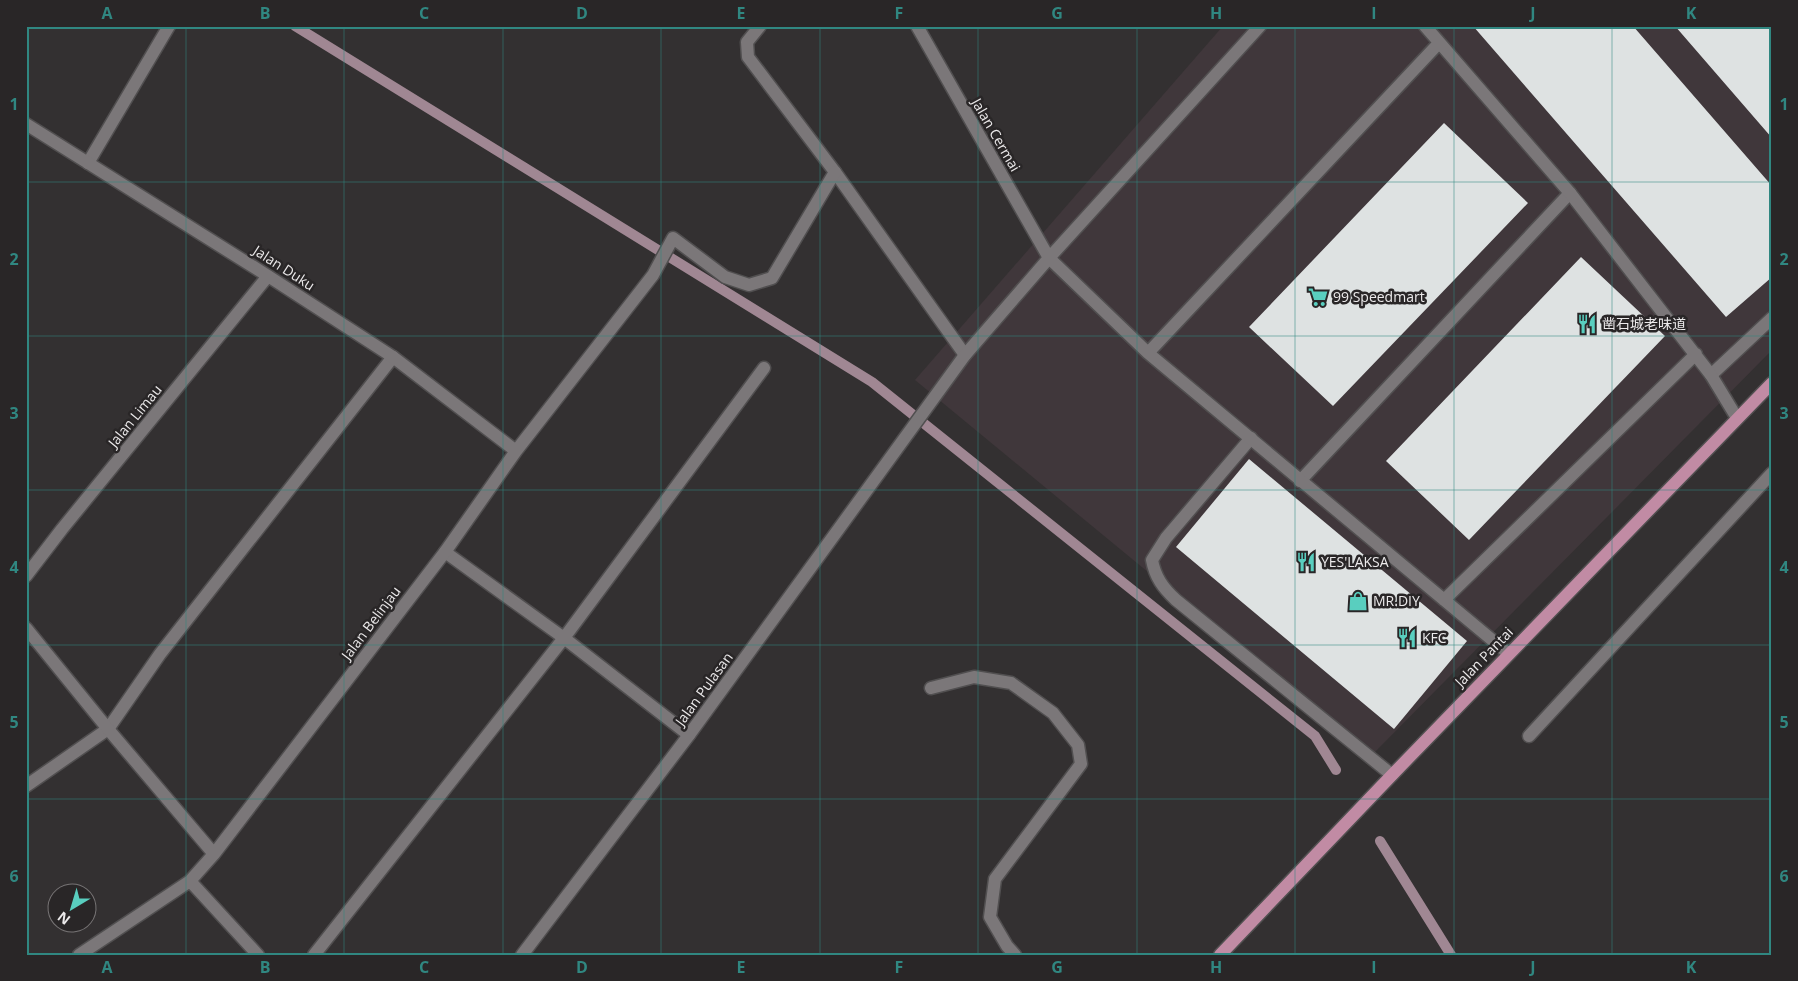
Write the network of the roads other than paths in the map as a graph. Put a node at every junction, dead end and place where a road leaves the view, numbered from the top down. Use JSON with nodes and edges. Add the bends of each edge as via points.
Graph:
{"nodes":[{"id":1,"x":169,"y":26,"type":"edge"},
{"id":2,"x":760,"y":26,"type":"edge"},
{"id":3,"x":917,"y":26,"type":"edge"},
{"id":4,"x":1260,"y":26,"type":"edge"},
{"id":5,"x":1425,"y":26,"type":"edge"},
{"id":6,"x":1439,"y":43,"type":"junction"},
{"id":7,"x":26,"y":124,"type":"edge"},
{"id":8,"x":88,"y":163,"type":"junction"},
{"id":9,"x":835,"y":172,"type":"junction"},
{"id":10,"x":1570,"y":193,"type":"junction"},
{"id":11,"x":1049,"y":258,"type":"junction"},
{"id":12,"x":268,"y":276,"type":"junction"},
{"id":13,"x":1772,"y":318,"type":"edge"},
{"id":14,"x":1148,"y":353,"type":"junction"},
{"id":15,"x":1696,"y":354,"type":"junction"},
{"id":16,"x":965,"y":355,"type":"junction"},
{"id":17,"x":394,"y":357,"type":"junction"},
{"id":18,"x":764,"y":368,"type":"dead end"},
{"id":19,"x":1711,"y":375,"type":"junction"},
{"id":20,"x":1772,"y":383,"type":"edge"},
{"id":21,"x":1737,"y":418,"type":"junction"},
{"id":22,"x":1251,"y":438,"type":"junction"},
{"id":23,"x":516,"y":451,"type":"junction"},
{"id":24,"x":1772,"y":473,"type":"edge"},
{"id":25,"x":1300,"y":481,"type":"junction"},
{"id":26,"x":445,"y":552,"type":"junction"},
{"id":27,"x":26,"y":576,"type":"edge"},
{"id":28,"x":1444,"y":600,"type":"junction"},
{"id":29,"x":26,"y":628,"type":"edge"},
{"id":30,"x":564,"y":638,"type":"junction"},
{"id":31,"x":1509,"y":654,"type":"junction"},
{"id":32,"x":931,"y":688,"type":"dead end"},
{"id":33,"x":108,"y":730,"type":"junction"},
{"id":34,"x":689,"y":734,"type":"junction"},
{"id":35,"x":1529,"y":736,"type":"dead end"},
{"id":36,"x":1392,"y":775,"type":"junction"},
{"id":37,"x":26,"y":786,"type":"edge"},
{"id":38,"x":214,"y":854,"type":"junction"},
{"id":39,"x":190,"y":882,"type":"junction"},
{"id":40,"x":79,"y":955,"type":"edge"},
{"id":41,"x":258,"y":955,"type":"edge"},
{"id":42,"x":314,"y":955,"type":"edge"},
{"id":43,"x":522,"y":955,"type":"edge"},
{"id":44,"x":1015,"y":955,"type":"edge"},
{"id":45,"x":1220,"y":955,"type":"edge"}],
"edges":[{"from":1,"to":8,"type":"street"},
{"from":2,"to":9,"type":"street","via":[[747,42],[748,57]]},
{"from":3,"to":11,"type":"street","name":"Jalan Cermai"},
{"from":4,"to":11,"type":"street","name":"Jalan Pulasan"},
{"from":5,"to":6,"type":"street"},
{"from":6,"to":10,"type":"street"},
{"from":6,"to":14,"type":"street"},
{"from":7,"to":8,"type":"street","name":"Jalan Duku"},
{"from":8,"to":12,"type":"street","name":"Jalan Duku"},
{"from":9,"to":16,"type":"street"},
{"from":9,"to":23,"type":"street","name":"Jalan Belinjau","via":[[772,278],[749,285],[725,276],[673,238],[654,275]]},
{"from":10,"to":15,"type":"street"},
{"from":10,"to":25,"type":"street"},
{"from":11,"to":14,"type":"street","name":"Jalan Cermai"},
{"from":11,"to":16,"type":"street","name":"Jalan Pulasan"},
{"from":12,"to":17,"type":"street","name":"Jalan Duku"},
{"from":12,"to":27,"type":"street","name":"Jalan Limau"},
{"from":13,"to":19,"type":"street"},
{"from":14,"to":22,"type":"street","name":"Jalan Cermai"},
{"from":15,"to":19,"type":"street"},
{"from":15,"to":28,"type":"street"},
{"from":16,"to":34,"type":"street","name":"Jalan Pulasan"},
{"from":17,"to":23,"type":"street","name":"Jalan Duku"},
{"from":17,"to":33,"type":"street","via":[[160,654]]},
{"from":18,"to":30,"type":"street"},
{"from":19,"to":21,"type":"street"},
{"from":20,"to":21,"type":"main road","name":"Jalan Pantai"},
{"from":21,"to":31,"type":"main road","name":"Jalan Pantai"},
{"from":22,"to":25,"type":"street","name":"Jalan Cermai"},
{"from":22,"to":36,"type":"street","via":[[1166,538],[1152,560],[1154,571],[1162,587],[1176,600]]},
{"from":23,"to":26,"type":"street","name":"Jalan Belinjau"},
{"from":24,"to":35,"type":"street"},
{"from":25,"to":28,"type":"street","name":"Jalan Cermai"},
{"from":26,"to":30,"type":"street"},
{"from":26,"to":38,"type":"street","name":"Jalan Belinjau"},
{"from":28,"to":31,"type":"street","name":"Jalan Cermai"},
{"from":29,"to":33,"type":"street"},
{"from":30,"to":34,"type":"street"},
{"from":30,"to":42,"type":"street"},
{"from":31,"to":36,"type":"main road","name":"Jalan Pantai"},
{"from":32,"to":44,"type":"street","via":[[974,677],[1011,683],[1054,713],[1078,745],[1081,764],[995,879],[990,917]]},
{"from":33,"to":37,"type":"street"},
{"from":33,"to":38,"type":"street"},
{"from":34,"to":43,"type":"street","name":"Jalan Pulasan"},
{"from":36,"to":45,"type":"main road","name":"Jalan Pantai"},
{"from":38,"to":39,"type":"street","name":"Jalan Belinjau"},
{"from":39,"to":40,"type":"street","name":"Jalan Belinjau"},
{"from":39,"to":41,"type":"street"}]}
